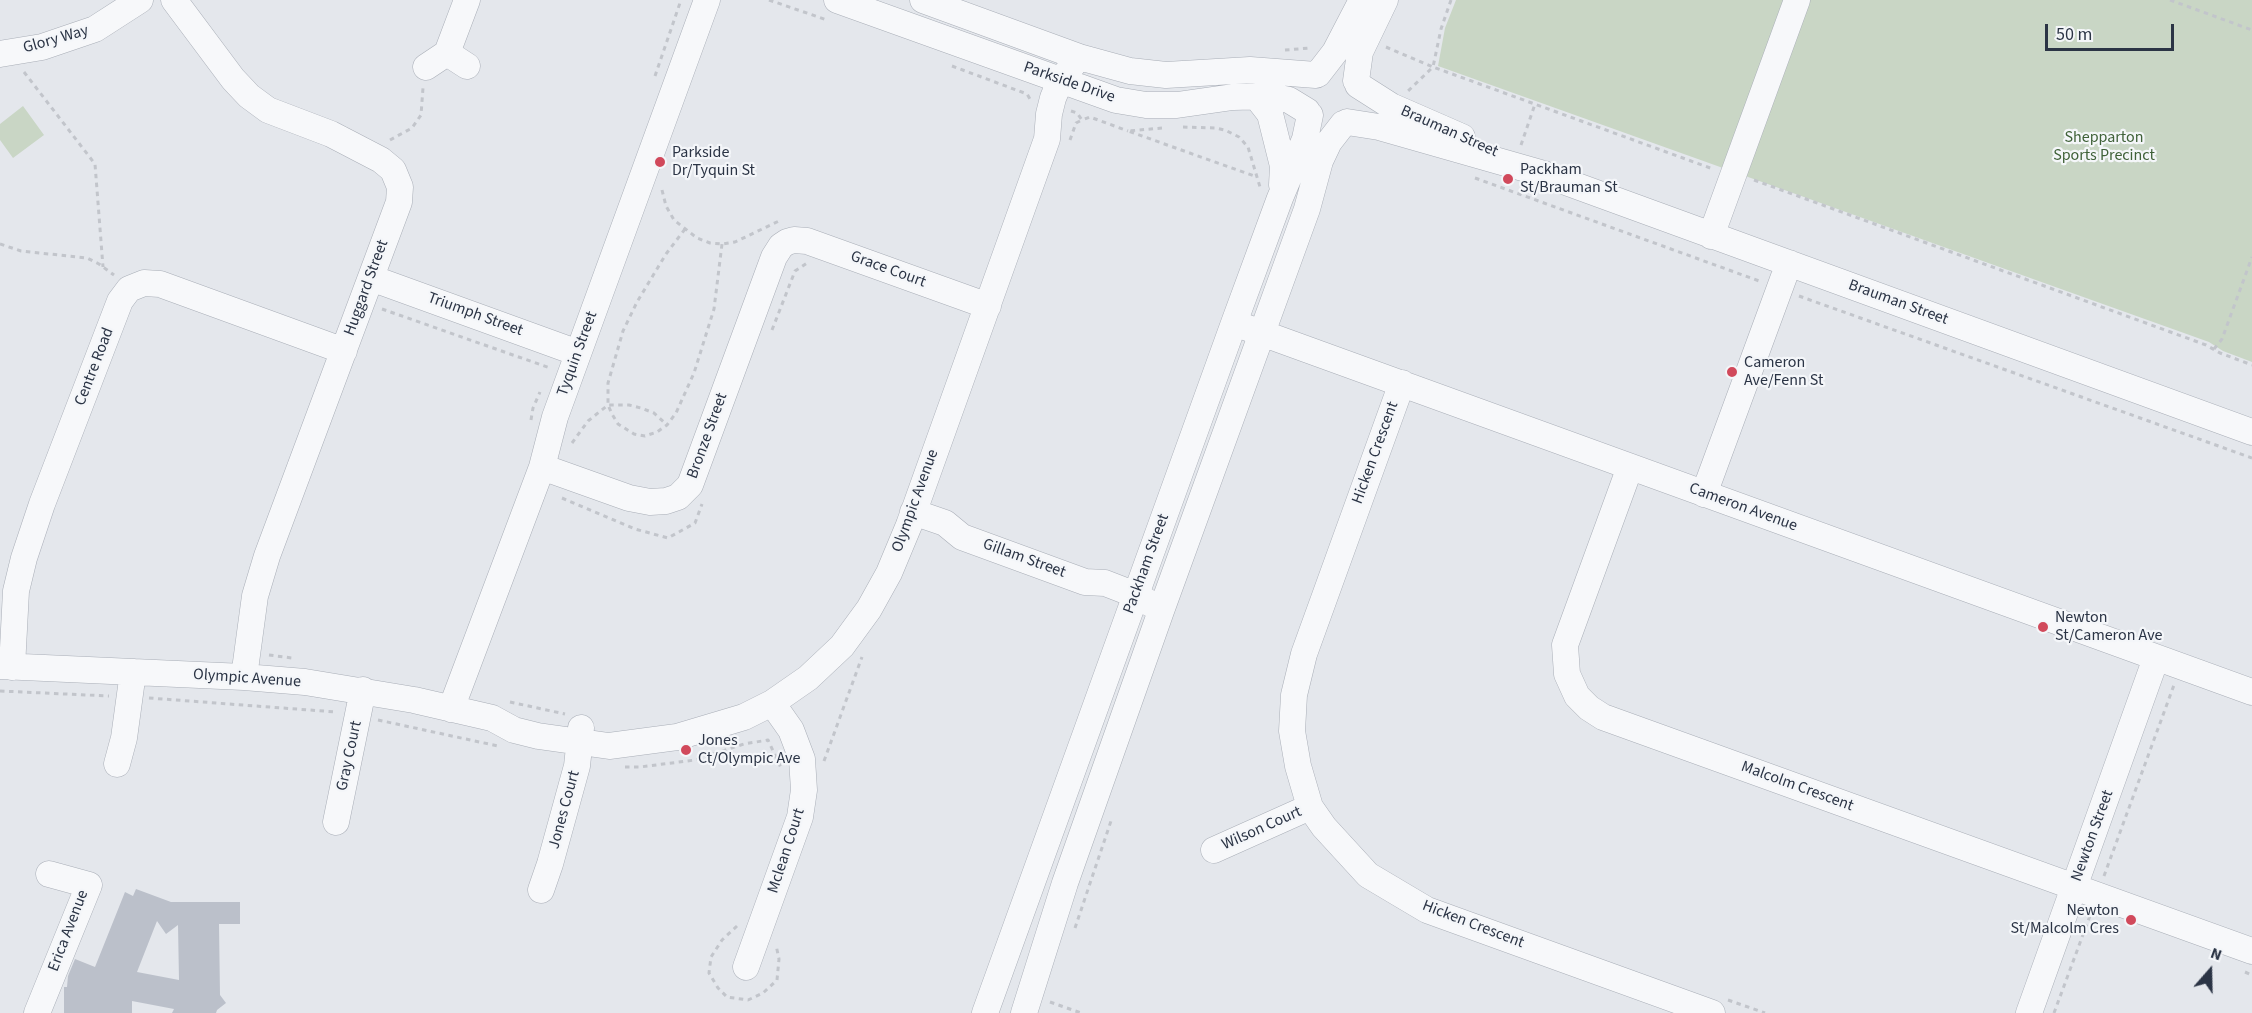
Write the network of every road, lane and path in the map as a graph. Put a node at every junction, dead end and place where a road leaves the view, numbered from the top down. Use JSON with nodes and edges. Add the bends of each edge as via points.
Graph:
{"nodes":[{"id":1,"x":140,"y":0,"type":"edge"},
{"id":2,"x":174,"y":0,"type":"edge"},
{"id":3,"x":467,"y":0,"type":"edge"},
{"id":4,"x":707,"y":0,"type":"edge"},
{"id":5,"x":769,"y":0,"type":"edge"},
{"id":6,"x":923,"y":0,"type":"edge"},
{"id":7,"x":1362,"y":0,"type":"edge"},
{"id":8,"x":1385,"y":0,"type":"edge"},
{"id":9,"x":1451,"y":0,"type":"edge"},
{"id":10,"x":1797,"y":0,"type":"edge"},
{"id":11,"x":2170,"y":0,"type":"edge"},
{"id":12,"x":834,"y":11,"type":"edge"},
{"id":13,"x":2252,"y":30,"type":"edge"},
{"id":14,"x":1366,"y":38,"type":"junction"},
{"id":15,"x":1312,"y":48,"type":"dead end"},
{"id":16,"x":1278,"y":51,"type":"dead end"},
{"id":17,"x":0,"y":54,"type":"edge"},
{"id":18,"x":1079,"y":57,"type":"junction"},
{"id":19,"x":951,"y":65,"type":"dead end"},
{"id":20,"x":1433,"y":67,"type":"junction"},
{"id":21,"x":441,"y":68,"type":"joint"},
{"id":22,"x":23,"y":70,"type":"dead end"},
{"id":23,"x":1317,"y":74,"type":"junction"},
{"id":24,"x":1357,"y":83,"type":"junction"},
{"id":25,"x":1256,"y":96,"type":"junction"},
{"id":26,"x":1068,"y":100,"type":"junction"},
{"id":27,"x":1535,"y":104,"type":"junction"},
{"id":28,"x":1308,"y":113,"type":"junction"},
{"id":29,"x":1345,"y":123,"type":"junction"},
{"id":30,"x":1181,"y":127,"type":"dead end"},
{"id":31,"x":1171,"y":128,"type":"dead end"},
{"id":32,"x":1128,"y":131,"type":"junction"},
{"id":33,"x":1447,"y":138,"type":"junction"},
{"id":34,"x":1058,"y":142,"type":"junction"},
{"id":35,"x":380,"y":145,"type":"dead end"},
{"id":36,"x":1521,"y":146,"type":"dead end"},
{"id":37,"x":1732,"y":176,"type":"junction"},
{"id":38,"x":661,"y":189,"type":"dead end"},
{"id":39,"x":1280,"y":198,"type":"junction"},
{"id":40,"x":685,"y":230,"type":"junction"},
{"id":41,"x":785,"y":231,"type":"junction"},
{"id":42,"x":1712,"y":236,"type":"junction"},
{"id":43,"x":0,"y":244,"type":"edge"},
{"id":44,"x":722,"y":244,"type":"junction"},
{"id":45,"x":2252,"y":257,"type":"edge"},
{"id":46,"x":1789,"y":263,"type":"junction"},
{"id":47,"x":103,"y":267,"type":"junction"},
{"id":48,"x":371,"y":278,"type":"junction"},
{"id":49,"x":125,"y":295,"type":"junction"},
{"id":50,"x":988,"y":306,"type":"junction"},
{"id":51,"x":377,"y":318,"type":"dead end"},
{"id":52,"x":1234,"y":323,"type":"junction"},
{"id":53,"x":1263,"y":333,"type":"junction"},
{"id":54,"x":2214,"y":349,"type":"junction"},
{"id":55,"x":344,"y":351,"type":"junction"},
{"id":56,"x":578,"y":353,"type":"junction"},
{"id":57,"x":2252,"y":365,"type":"edge"},
{"id":58,"x":550,"y":368,"type":"dead end"},
{"id":59,"x":1402,"y":383,"type":"junction"},
{"id":60,"x":608,"y":405,"type":"junction"},
{"id":61,"x":667,"y":425,"type":"junction"},
{"id":62,"x":2252,"y":432,"type":"edge"},
{"id":63,"x":568,"y":449,"type":"dead end"},
{"id":64,"x":1630,"y":467,"type":"junction"},
{"id":65,"x":542,"y":468,"type":"junction"},
{"id":66,"x":1704,"y":494,"type":"junction"},
{"id":67,"x":911,"y":518,"type":"junction"},
{"id":68,"x":1134,"y":601,"type":"junction"},
{"id":69,"x":1161,"y":611,"type":"junction"},
{"id":70,"x":864,"y":653,"type":"dead end"},
{"id":71,"x":2156,"y":658,"type":"junction"},
{"id":72,"x":301,"y":660,"type":"dead end"},
{"id":73,"x":246,"y":666,"type":"junction"},
{"id":74,"x":6,"y":667,"type":"edge"},
{"id":75,"x":133,"y":672,"type":"junction"},
{"id":76,"x":2175,"y":680,"type":"dead end"},
{"id":77,"x":363,"y":690,"type":"junction"},
{"id":78,"x":0,"y":691,"type":"edge"},
{"id":79,"x":2252,"y":692,"type":"edge"},
{"id":80,"x":130,"y":697,"type":"junction"},
{"id":81,"x":772,"y":703,"type":"junction"},
{"id":82,"x":451,"y":709,"type":"junction"},
{"id":83,"x":501,"y":710,"type":"junction"},
{"id":84,"x":359,"y":716,"type":"junction"},
{"id":85,"x":575,"y":728,"type":"junction"},
{"id":86,"x":501,"y":747,"type":"dead end"},
{"id":87,"x":117,"y":764,"type":"dead end"},
{"id":88,"x":823,"y":764,"type":"dead end"},
{"id":89,"x":618,"y":766,"type":"dead end"},
{"id":90,"x":781,"y":770,"type":"dead end"},
{"id":91,"x":1310,"y":807,"type":"junction"},
{"id":92,"x":336,"y":822,"type":"dead end"},
{"id":93,"x":1214,"y":850,"type":"dead end"},
{"id":94,"x":49,"y":874,"type":"dead end"},
{"id":95,"x":541,"y":890,"type":"dead end"},
{"id":96,"x":2086,"y":891,"type":"junction"},
{"id":97,"x":739,"y":924,"type":"dead end"},
{"id":98,"x":776,"y":943,"type":"dead end"},
{"id":99,"x":2252,"y":951,"type":"edge"},
{"id":100,"x":747,"y":967,"type":"dead end"},
{"id":101,"x":1050,"y":1002,"type":"dead end"},
{"id":102,"x":1716,"y":1005,"type":"edge"},
{"id":103,"x":987,"y":1008,"type":"edge"},
{"id":104,"x":37,"y":1013,"type":"edge"},
{"id":105,"x":1018,"y":1013,"type":"edge"},
{"id":106,"x":1024,"y":1013,"type":"edge"},
{"id":107,"x":1081,"y":1013,"type":"edge"},
{"id":108,"x":1765,"y":1013,"type":"edge"},
{"id":109,"x":2029,"y":1013,"type":"edge"},
{"id":110,"x":2054,"y":1013,"type":"edge"}],
"edges":[{"from":1,"to":17,"type":"street","name":"Glory Way","via":[[95,28],[42,47]]},
{"from":2,"to":48,"type":"street","name":"Huggard Street","via":[[249,96],[268,110],[331,134],[393,170],[400,187],[399,202]]},
{"from":3,"to":21,"type":"street"},
{"from":4,"to":56,"type":"street","name":"Tyquin Street"},
{"from":5,"to":12,"type":"path"},
{"from":6,"to":18,"type":"street","name":"Parkside Drive"},
{"from":7,"to":23,"type":"street","via":[[1335,52]]},
{"from":8,"to":14,"type":"street"},
{"from":9,"to":20,"type":"path"},
{"from":10,"to":37,"type":"street"},
{"from":11,"to":13,"type":"path"},
{"from":12,"to":26,"type":"street","name":"Parkside Drive"},
{"from":14,"to":20,"type":"path"},
{"from":14,"to":24,"type":"street","via":[[1359,55]]},
{"from":15,"to":16,"type":"path"},
{"from":18,"to":23,"type":"street","name":"Parkside Drive","via":[[1156,74],[1250,70]]},
{"from":18,"to":26,"type":"street","name":"Olympic Avenue"},
{"from":19,"to":26,"type":"path","via":[[1028,94],[1032,103]]},
{"from":20,"to":27,"type":"path"},
{"from":21,"to":35,"type":"path","via":[[422,115],[402,135]]},
{"from":22,"to":47,"type":"path","via":[[95,164]]},
{"from":23,"to":24,"type":"street","via":[[1340,70]]},
{"from":23,"to":28,"type":"street","via":[[1305,90]]},
{"from":24,"to":29,"type":"street","via":[[1360,106]]},
{"from":24,"to":33,"type":"street","name":"Brauman Street"},
{"from":25,"to":26,"type":"street","name":"Parkside Drive","via":[[1193,104]]},
{"from":25,"to":28,"type":"street","name":"Parkside Drive","via":[[1281,97]]},
{"from":25,"to":39,"type":"street","via":[[1269,111],[1280,155]]},
{"from":26,"to":32,"type":"path","via":[[1090,117]]},
{"from":26,"to":34,"type":"street","name":"Olympic Avenue"},
{"from":26,"to":34,"type":"path","via":[[1076,123]]},
{"from":27,"to":36,"type":"path"},
{"from":27,"to":37,"type":"path"},
{"from":28,"to":29,"type":"street","via":[[1325,125]]},
{"from":28,"to":39,"type":"street","name":"Packham Street","via":[[1305,139]]},
{"from":29,"to":33,"type":"street","name":"Brauman Street"},
{"from":29,"to":53,"type":"street","name":"Packham Street","via":[[1323,152]]},
{"from":30,"to":32,"type":"path","via":[[1215,128],[1239,137],[1248,147],[1257,177]]},
{"from":31,"to":32,"type":"path"},
{"from":33,"to":42,"type":"street","name":"Brauman Street"},
{"from":34,"to":50,"type":"street","name":"Olympic Avenue"},
{"from":37,"to":42,"type":"street"},
{"from":37,"to":54,"type":"path","via":[[1756,181]]},
{"from":38,"to":40,"type":"path","via":[[670,213]]},
{"from":39,"to":52,"type":"street","name":"Packham Street"},
{"from":40,"to":44,"type":"path"},
{"from":40,"to":60,"type":"path","via":[[653,274],[623,331],[608,383]]},
{"from":41,"to":44,"type":"path","via":[[763,227],[735,242]]},
{"from":41,"to":50,"type":"street","name":"Grace Court","via":[[794,240],[807,241]]},
{"from":41,"to":65,"type":"street","name":"Bronze Street","via":[[690,485],[678,496],[650,502]]},
{"from":42,"to":46,"type":"street","name":"Brauman Street"},
{"from":43,"to":47,"type":"path","via":[[21,251],[87,258]]},
{"from":44,"to":61,"type":"path","via":[[714,309],[705,343],[676,413]]},
{"from":45,"to":54,"type":"path","via":[[2222,339]]},
{"from":46,"to":62,"type":"street","name":"Brauman Street"},
{"from":46,"to":66,"type":"street"},
{"from":47,"to":49,"type":"path","via":[[115,274],[107,281]]},
{"from":48,"to":55,"type":"street","name":"Huggard Street"},
{"from":48,"to":56,"type":"street","name":"Triumph Street"},
{"from":49,"to":55,"type":"street","via":[[144,283],[160,284]]},
{"from":49,"to":74,"type":"street","name":"Centre Road","via":[[24,558]]},
{"from":50,"to":67,"type":"street","name":"Olympic Avenue"},
{"from":51,"to":58,"type":"path","via":[[381,308]]},
{"from":52,"to":53,"type":"street","name":"Cameron Avenue"},
{"from":52,"to":68,"type":"street","name":"Packham Street"},
{"from":53,"to":59,"type":"street","name":"Cameron Avenue"},
{"from":53,"to":69,"type":"street","name":"Packham Street"},
{"from":54,"to":57,"type":"path"},
{"from":55,"to":73,"type":"street","name":"Huggard Street","via":[[267,556],[255,596]]},
{"from":56,"to":65,"type":"street","name":"Tyquin Street"},
{"from":59,"to":64,"type":"street","name":"Cameron Avenue"},
{"from":59,"to":91,"type":"street","name":"Hicken Crescent","via":[[1304,654],[1294,695],[1292,730]]},
{"from":60,"to":61,"type":"path","via":[[641,408]]},
{"from":60,"to":61,"type":"path","via":[[618,424],[634,434],[645,436]]},
{"from":60,"to":63,"type":"path","via":[[588,421]]},
{"from":64,"to":66,"type":"street","name":"Cameron Avenue"},
{"from":64,"to":96,"type":"street","name":"Malcolm Crescent","via":[[1565,645],[1567,674],[1577,696],[1589,708],[1603,717]]},
{"from":65,"to":82,"type":"street","name":"Tyquin Street"},
{"from":66,"to":71,"type":"street","name":"Cameron Avenue"},
{"from":67,"to":68,"type":"street","name":"Gillam Street","via":[[940,536],[963,537],[1085,582],[1105,584]]},
{"from":67,"to":81,"type":"street","name":"Olympic Avenue","via":[[889,573],[842,646],[808,678]]},
{"from":68,"to":69,"type":"street","name":"Gillam Street"},
{"from":68,"to":103,"type":"street","name":"Packham Street"},
{"from":69,"to":106,"type":"street","name":"Packham Street","via":[[1065,883]]},
{"from":70,"to":88,"type":"path"},
{"from":71,"to":79,"type":"street","name":"Cameron Avenue"},
{"from":71,"to":96,"type":"street","name":"Newton Street"},
{"from":72,"to":73,"type":"path","via":[[277,656]]},
{"from":73,"to":75,"type":"street","name":"Olympic Avenue"},
{"from":73,"to":77,"type":"street","name":"Olympic Avenue"},
{"from":74,"to":75,"type":"street","name":"Olympic Avenue"},
{"from":75,"to":80,"type":"street"},
{"from":76,"to":96,"type":"path"},
{"from":77,"to":82,"type":"street","name":"Olympic Avenue"},
{"from":77,"to":84,"type":"street","name":"Gray Court"},
{"from":78,"to":80,"type":"path"},
{"from":80,"to":84,"type":"path"},
{"from":80,"to":87,"type":"street"},
{"from":81,"to":85,"type":"street","name":"Olympic Avenue","via":[[712,728],[647,741]]},
{"from":81,"to":100,"type":"street","name":"Mclean Court","via":[[791,730],[802,759],[804,790],[800,817]]},
{"from":82,"to":83,"type":"street","name":"Olympic Avenue"},
{"from":83,"to":85,"type":"path"},
{"from":83,"to":85,"type":"street","name":"Olympic Avenue"},
{"from":84,"to":86,"type":"path"},
{"from":84,"to":92,"type":"street","name":"Gray Court"},
{"from":85,"to":95,"type":"street","name":"Jones Court","via":[[574,777]]},
{"from":89,"to":90,"type":"path","via":[[695,760],[768,740]]},
{"from":91,"to":93,"type":"street","name":"Wilson Court"},
{"from":91,"to":102,"type":"street","name":"Hicken Crescent","via":[[1368,874],[1427,910]]},
{"from":94,"to":104,"type":"street","name":"Erica Avenue","via":[[89,885]]},
{"from":96,"to":99,"type":"street","name":"Malcolm Crescent"},
{"from":96,"to":109,"type":"street","name":"Newton Street"},
{"from":96,"to":110,"type":"path"},
{"from":97,"to":98,"type":"path","via":[[711,957],[709,973],[727,997],[748,1000],[777,980]]},
{"from":101,"to":107,"type":"path"},
{"from":102,"to":108,"type":"path"},
{"from":103,"to":105,"type":"street"}]}
